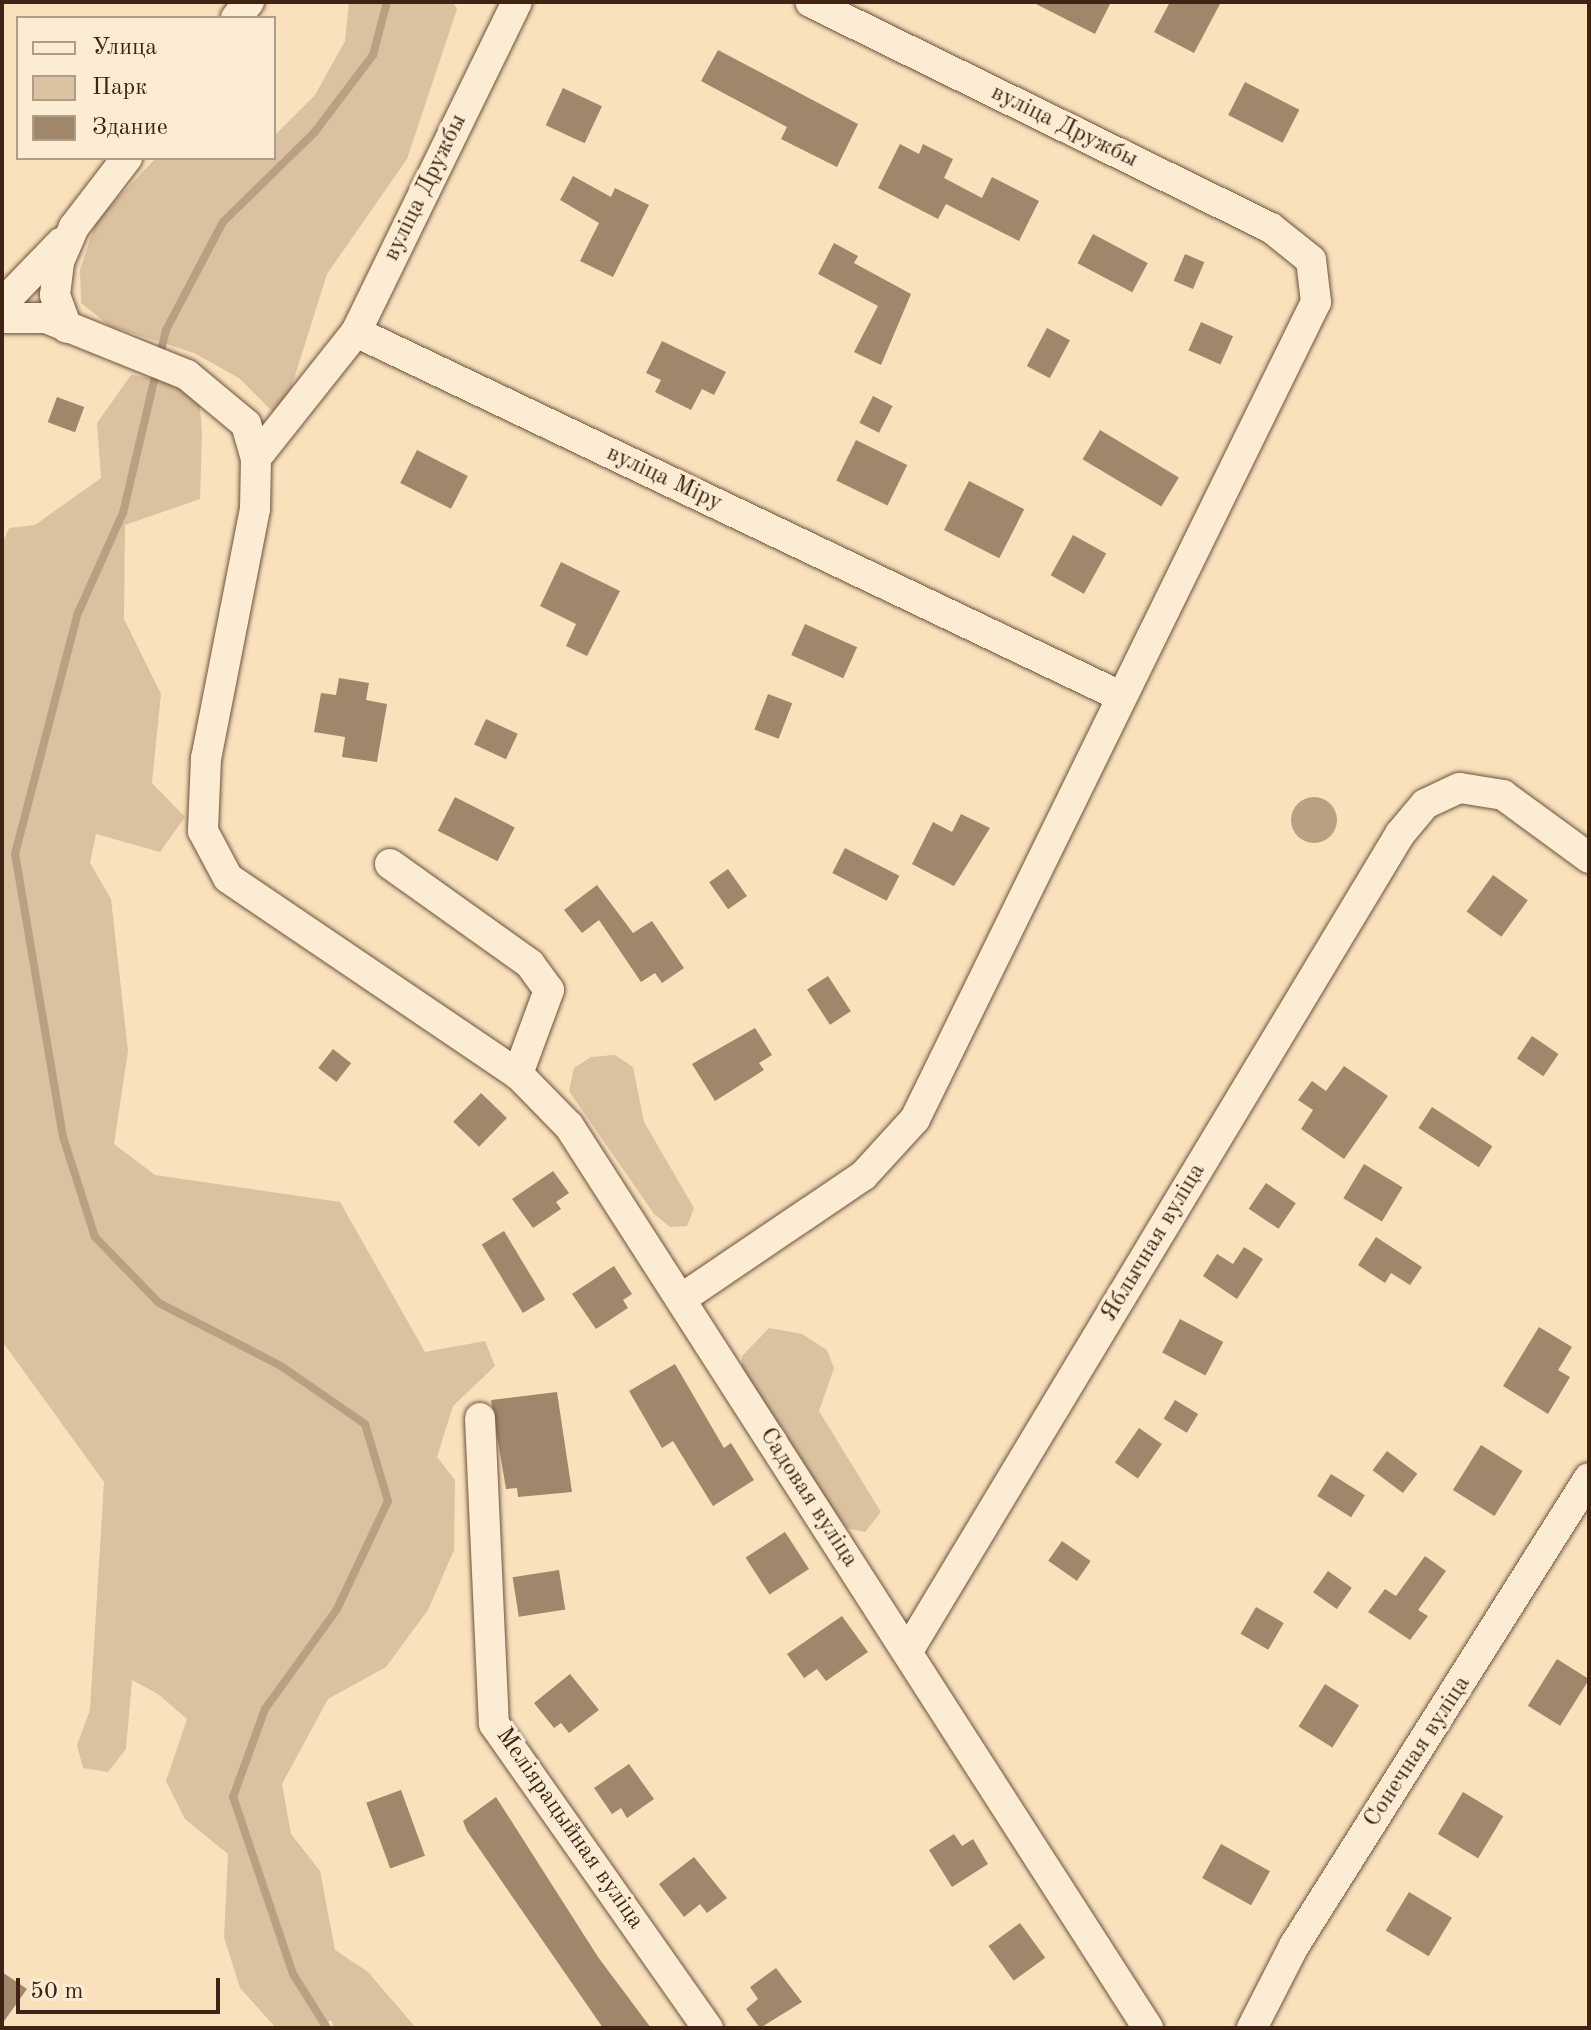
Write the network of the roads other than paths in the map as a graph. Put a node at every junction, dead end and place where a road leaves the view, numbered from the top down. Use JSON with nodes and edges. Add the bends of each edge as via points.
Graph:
{"nodes":[{"id":1,"x":517,"y":2,"type":"edge"},
{"id":2,"x":810,"y":2,"type":"edge"},
{"id":3,"x":125,"y":160,"type":"edge"},
{"id":4,"x":74,"y":227,"type":"junction"},
{"id":5,"x":2,"y":304,"type":"edge"},
{"id":6,"x":2,"y":318,"type":"edge"},
{"id":7,"x":67,"y":328,"type":"junction"},
{"id":8,"x":356,"y":332,"type":"junction"},
{"id":9,"x":256,"y":458,"type":"junction"},
{"id":10,"x":1118,"y":695,"type":"junction"},
{"id":11,"x":1589,"y":858,"type":"edge"},
{"id":12,"x":390,"y":864,"type":"dead end"},
{"id":13,"x":518,"y":1074,"type":"junction"},
{"id":14,"x":681,"y":1299,"type":"junction"},
{"id":15,"x":480,"y":1418,"type":"dead end"},
{"id":16,"x":1589,"y":1478,"type":"edge"},
{"id":17,"x":908,"y":1651,"type":"junction"},
{"id":18,"x":708,"y":2028,"type":"edge"},
{"id":19,"x":1148,"y":2028,"type":"edge"},
{"id":20,"x":1252,"y":2028,"type":"edge"}],
"edges":[{"from":1,"to":8,"type":"street","name":"вуліца Дружбы"},
{"from":2,"to":10,"type":"street","name":"вуліца Дружбы","via":[[1271,228],[1311,260],[1316,302]]},
{"from":3,"to":4,"type":"street"},
{"from":4,"to":5,"type":"street"},
{"from":4,"to":7,"type":"street","via":[[55,295]]},
{"from":6,"to":7,"type":"street","via":[[46,318]]},
{"from":7,"to":9,"type":"street","via":[[187,375],[246,424]]},
{"from":8,"to":9,"type":"street"},
{"from":8,"to":10,"type":"street","name":"вуліца Міру"},
{"from":9,"to":13,"type":"street","name":"Садовая вуліца","via":[[255,509],[206,758],[203,831],[228,878],[260,907]]},
{"from":10,"to":14,"type":"street","via":[[915,1119],[863,1176]]},
{"from":11,"to":17,"type":"street","name":"Яблычная вуліца","via":[[1503,795],[1460,788],[1425,804],[1400,834]]},
{"from":12,"to":13,"type":"street","via":[[530,964],[549,990]]},
{"from":13,"to":14,"type":"street","name":"Садовая вуліца","via":[[569,1126]]},
{"from":14,"to":17,"type":"street","name":"Садовая вуліца"},
{"from":15,"to":18,"type":"street","name":"Меліярацыйная вуліца","via":[[494,1724]]},
{"from":16,"to":20,"type":"street","name":"Сонечная вуліца","via":[[1294,1946]]},
{"from":17,"to":19,"type":"street","name":"Садовая вуліца"}]}
